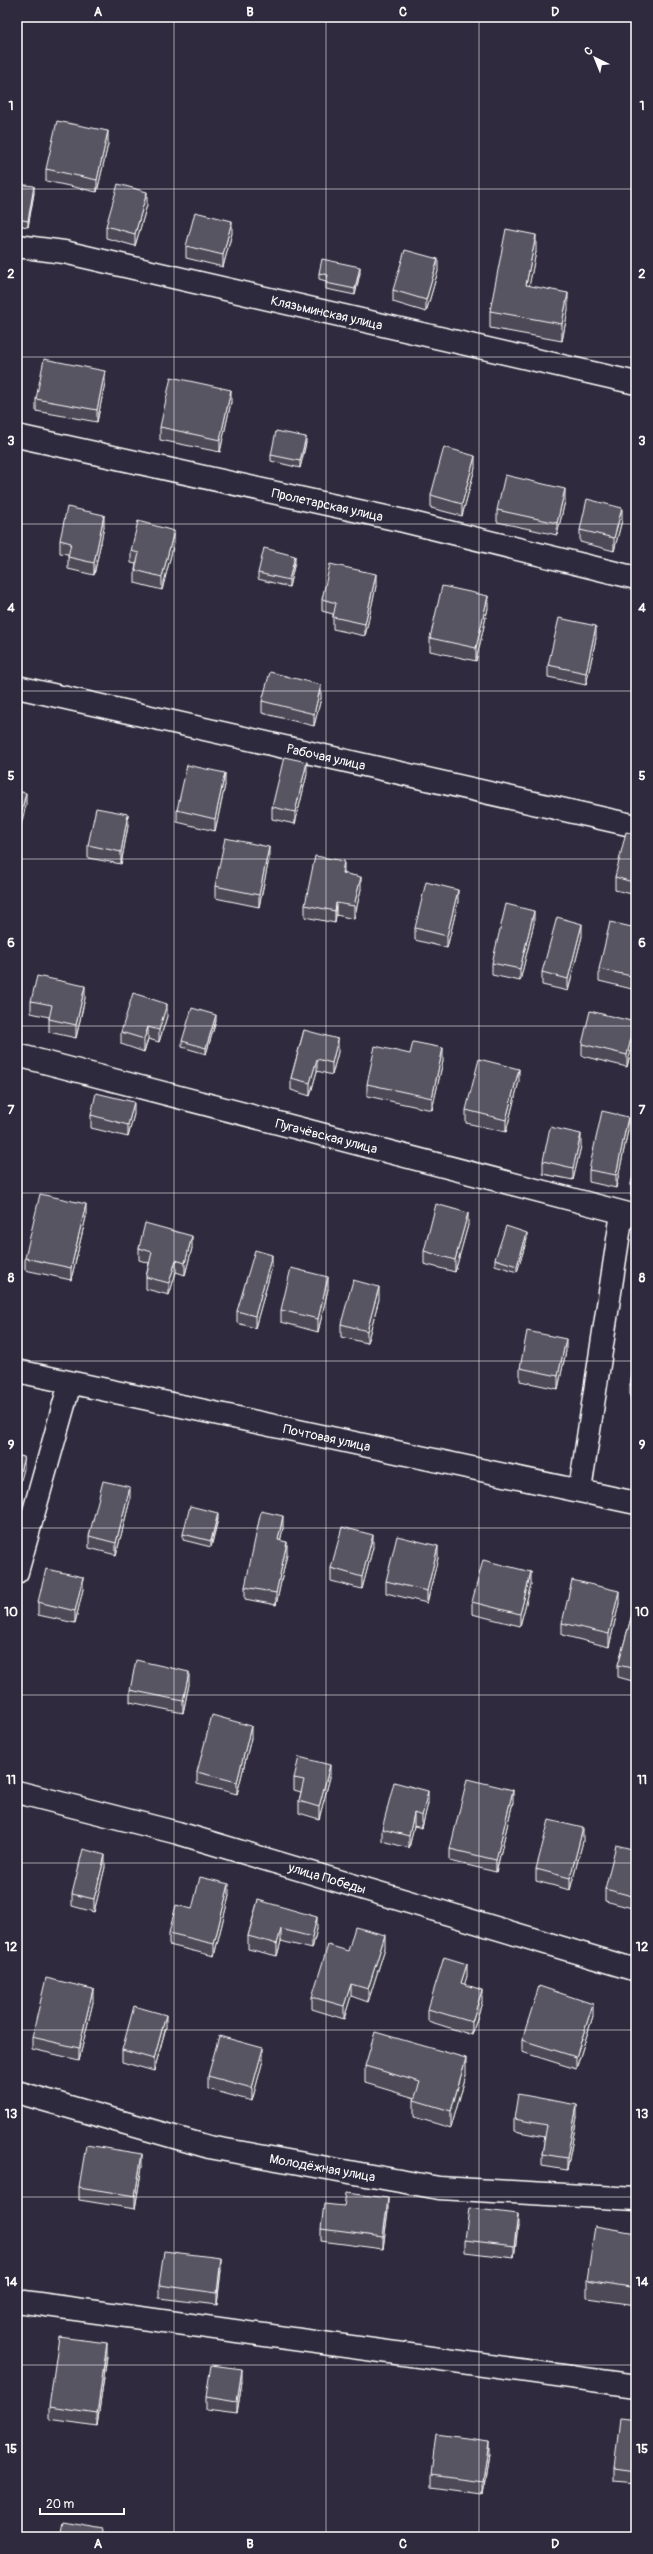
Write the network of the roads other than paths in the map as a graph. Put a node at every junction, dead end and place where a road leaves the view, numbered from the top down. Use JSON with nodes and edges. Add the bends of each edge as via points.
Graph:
{"nodes":[{"id":1,"x":17,"y":246,"type":"edge"},
{"id":2,"x":636,"y":383,"type":"edge"},
{"id":3,"x":17,"y":436,"type":"edge"},
{"id":4,"x":636,"y":578,"type":"edge"},
{"id":5,"x":17,"y":687,"type":"edge"},
{"id":6,"x":636,"y":826,"type":"edge"},
{"id":7,"x":17,"y":1055,"type":"edge"},
{"id":8,"x":629,"y":1215,"type":"edge"},
{"id":9,"x":17,"y":1371,"type":"edge"},
{"id":10,"x":70,"y":1383,"type":"junction"},
{"id":11,"x":580,"y":1490,"type":"junction"},
{"id":12,"x":636,"y":1503,"type":"edge"},
{"id":13,"x":17,"y":1572,"type":"edge"},
{"id":14,"x":17,"y":1792,"type":"edge"},
{"id":15,"x":636,"y":1970,"type":"edge"},
{"id":16,"x":17,"y":2092,"type":"edge"},
{"id":17,"x":636,"y":2199,"type":"edge"},
{"id":18,"x":17,"y":2301,"type":"edge"},
{"id":19,"x":636,"y":2386,"type":"edge"}],
"edges":[{"from":1,"to":2,"type":"street","name":"Клязьминская улица","via":[[72,254]]},
{"from":3,"to":4,"type":"street","name":"Пролетарская улица","via":[[404,521]]},
{"from":5,"to":6,"type":"street","name":"Рабочая улица"},
{"from":7,"to":8,"type":"street","name":"Пугачёвская улица"},
{"from":8,"to":11,"type":"street"},
{"from":9,"to":10,"type":"street","name":"Почтовая улица"},
{"from":10,"to":11,"type":"street","name":"Почтовая улица"},
{"from":10,"to":13,"type":"street"},
{"from":11,"to":12,"type":"street","name":"Почтовая улица"},
{"from":14,"to":15,"type":"street","name":"улица Победы","via":[[178,1833]]},
{"from":16,"to":17,"type":"street","name":"Молодёжная улица","via":[[209,2147],[439,2188]]},
{"from":18,"to":19,"type":"street"}]}
